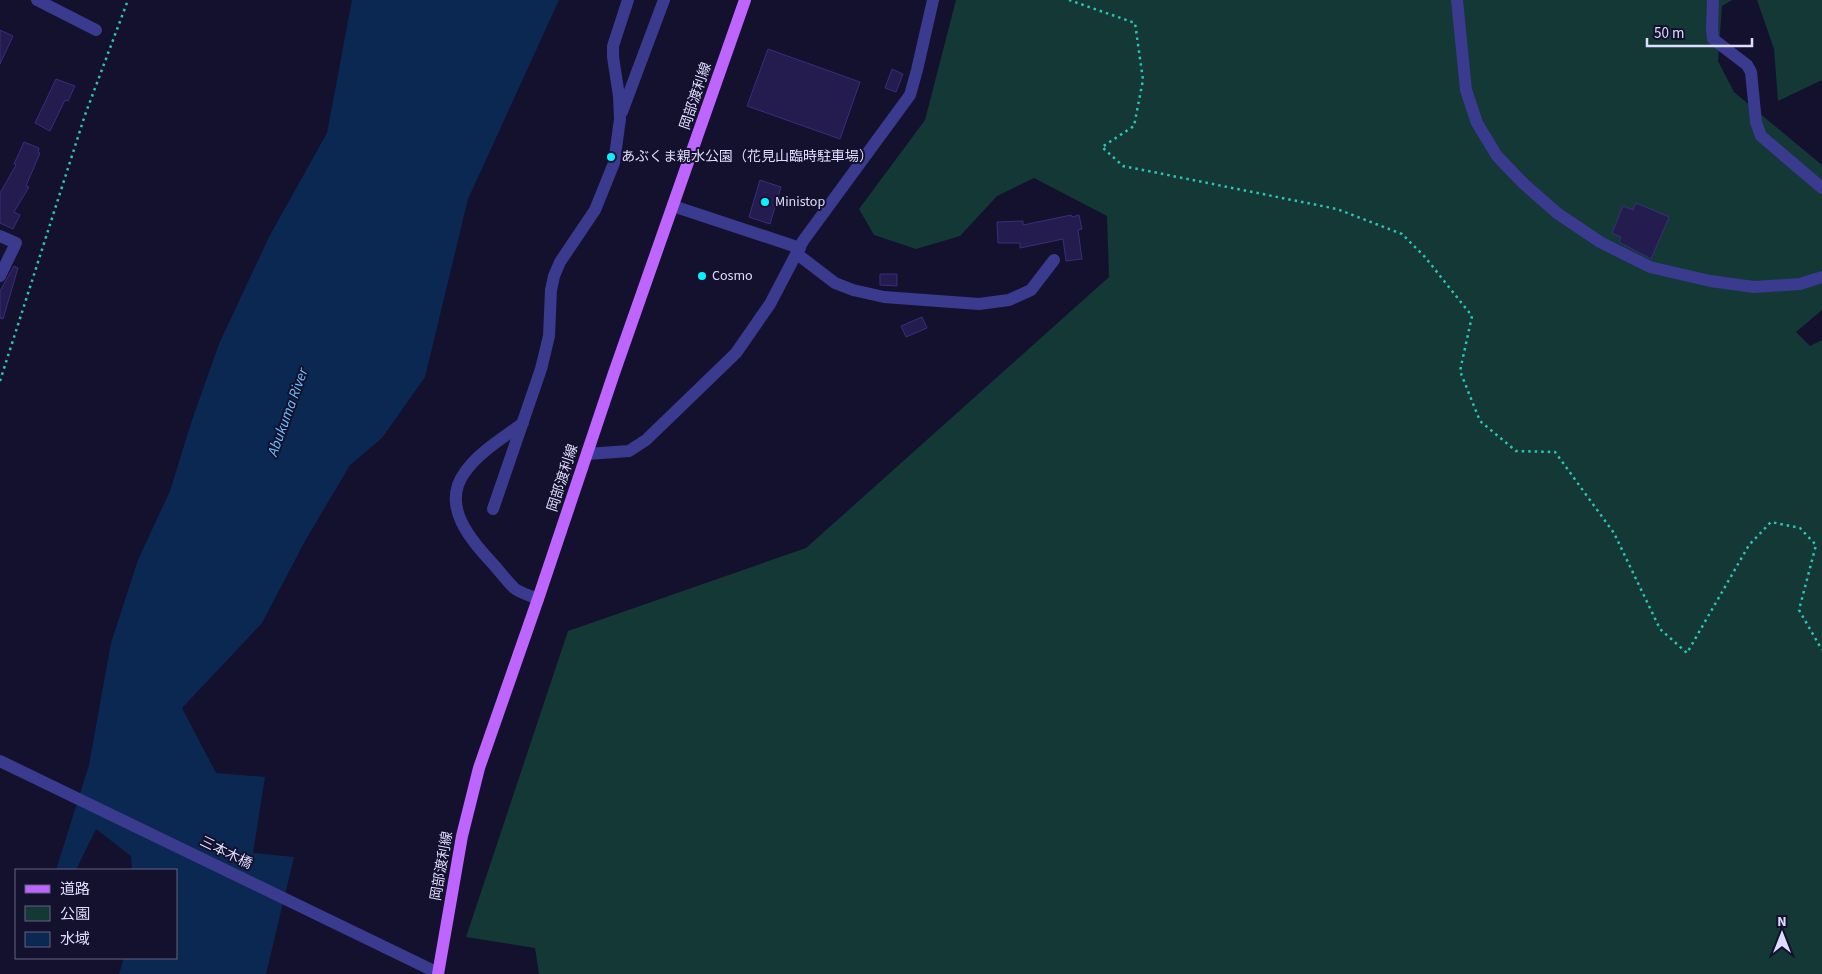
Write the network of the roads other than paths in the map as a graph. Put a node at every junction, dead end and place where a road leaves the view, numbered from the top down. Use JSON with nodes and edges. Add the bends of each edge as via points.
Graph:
{"nodes":[{"id":1,"x":37,"y":0,"type":"edge"},
{"id":2,"x":628,"y":0,"type":"edge"},
{"id":3,"x":664,"y":0,"type":"edge"},
{"id":4,"x":745,"y":0,"type":"edge"},
{"id":5,"x":933,"y":0,"type":"edge"},
{"id":6,"x":1457,"y":0,"type":"edge"},
{"id":7,"x":1713,"y":0,"type":"edge"},
{"id":8,"x":96,"y":30,"type":"dead end"},
{"id":9,"x":620,"y":119,"type":"junction"},
{"id":10,"x":1822,"y":188,"type":"edge"},
{"id":11,"x":673,"y":206,"type":"junction"},
{"id":12,"x":0,"y":236,"type":"edge"},
{"id":13,"x":798,"y":251,"type":"junction"},
{"id":14,"x":1054,"y":260,"type":"dead end"},
{"id":15,"x":0,"y":276,"type":"edge"},
{"id":16,"x":1822,"y":277,"type":"edge"},
{"id":17,"x":523,"y":423,"type":"junction"},
{"id":18,"x":586,"y":454,"type":"junction"},
{"id":19,"x":494,"y":509,"type":"dead end"},
{"id":20,"x":538,"y":599,"type":"junction"},
{"id":21,"x":0,"y":760,"type":"edge"},
{"id":22,"x":438,"y":974,"type":"edge"}],
"edges":[{"from":1,"to":8,"type":"street"},
{"from":2,"to":9,"type":"street","via":[[613,46]]},
{"from":3,"to":9,"type":"street"},
{"from":4,"to":11,"type":"main road","name":"岡部渡利線"},
{"from":5,"to":13,"type":"street","via":[[910,95]]},
{"from":6,"to":16,"type":"street","via":[[1466,90],[1478,123],[1497,156],[1557,213],[1600,242],[1650,267],[1754,287],[1800,284]]},
{"from":7,"to":10,"type":"street","via":[[1713,39],[1752,72],[1756,122],[1761,136]]},
{"from":9,"to":17,"type":"street","via":[[614,163],[596,210],[554,276],[549,336]]},
{"from":11,"to":13,"type":"street"},
{"from":11,"to":18,"type":"main road","name":"岡部渡利線"},
{"from":12,"to":15,"type":"street","via":[[16,243]]},
{"from":13,"to":14,"type":"street","via":[[835,282],[853,290],[884,297],[979,304],[1009,300],[1031,290]]},
{"from":13,"to":18,"type":"street","via":[[770,304],[736,353],[689,400],[646,440],[628,452]]},
{"from":17,"to":19,"type":"street"},
{"from":17,"to":20,"type":"street","via":[[464,472],[457,488],[456,502],[460,521],[477,547],[515,589]]},
{"from":18,"to":20,"type":"main road","name":"岡部渡利線"},
{"from":20,"to":22,"type":"main road","name":"岡部渡利線","via":[[479,768],[462,836]]},
{"from":21,"to":22,"type":"street","name":"三本木橋"}]}
